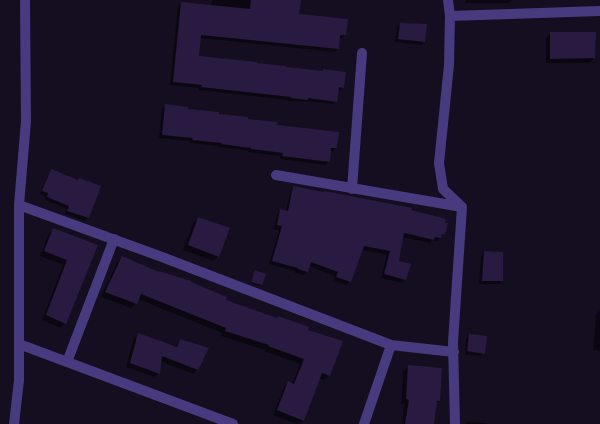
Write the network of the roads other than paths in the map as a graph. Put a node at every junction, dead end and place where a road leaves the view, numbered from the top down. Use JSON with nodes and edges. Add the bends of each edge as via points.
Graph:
{"nodes":[{"id":1,"x":25,"y":0,"type":"edge"},
{"id":2,"x":448,"y":0,"type":"edge"},
{"id":3,"x":600,"y":11,"type":"edge"},
{"id":4,"x":450,"y":16,"type":"junction"},
{"id":5,"x":362,"y":54,"type":"dead end"},
{"id":6,"x":276,"y":175,"type":"dead end"},
{"id":7,"x":352,"y":189,"type":"junction"},
{"id":8,"x":20,"y":205,"type":"junction"},
{"id":9,"x":462,"y":207,"type":"junction"},
{"id":10,"x":114,"y":239,"type":"junction"},
{"id":11,"x":19,"y":344,"type":"junction"},
{"id":12,"x":391,"y":344,"type":"junction"},
{"id":13,"x":454,"y":352,"type":"junction"},
{"id":14,"x":67,"y":362,"type":"junction"},
{"id":15,"x":14,"y":424,"type":"edge"},
{"id":16,"x":233,"y":424,"type":"edge"},
{"id":17,"x":364,"y":424,"type":"edge"},
{"id":18,"x":455,"y":424,"type":"edge"}],
"edges":[{"from":1,"to":8,"type":"street","via":[[26,121]]},
{"from":2,"to":4,"type":"street"},
{"from":3,"to":4,"type":"street"},
{"from":4,"to":9,"type":"street","via":[[449,65],[439,163],[443,189]]},
{"from":5,"to":7,"type":"street"},
{"from":6,"to":7,"type":"street"},
{"from":7,"to":9,"type":"street"},
{"from":8,"to":10,"type":"street"},
{"from":8,"to":11,"type":"street"},
{"from":9,"to":13,"type":"street"},
{"from":10,"to":12,"type":"street"},
{"from":10,"to":14,"type":"street"},
{"from":11,"to":14,"type":"street"},
{"from":11,"to":15,"type":"street","via":[[20,380]]},
{"from":12,"to":13,"type":"street"},
{"from":12,"to":17,"type":"street"},
{"from":13,"to":18,"type":"street"},
{"from":14,"to":16,"type":"street"}]}
